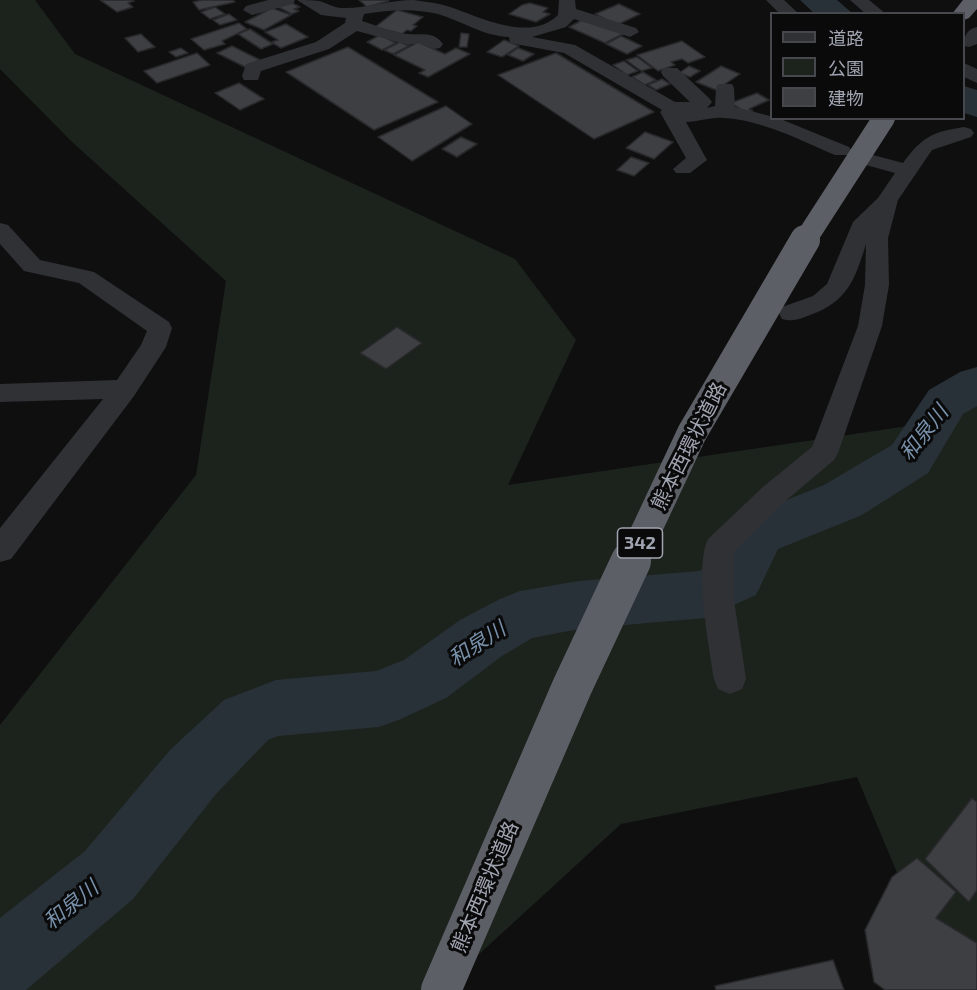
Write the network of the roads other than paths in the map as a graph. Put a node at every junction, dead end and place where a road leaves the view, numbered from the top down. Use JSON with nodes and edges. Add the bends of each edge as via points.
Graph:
{"nodes":[{"id":1,"x":287,"y":0,"type":"edge"},
{"id":2,"x":305,"y":0,"type":"edge"},
{"id":3,"x":774,"y":0,"type":"edge"},
{"id":4,"x":858,"y":0,"type":"edge"},
{"id":5,"x":974,"y":0,"type":"edge"},
{"id":6,"x":567,"y":6,"type":"edge"},
{"id":7,"x":252,"y":10,"type":"dead end"},
{"id":8,"x":789,"y":12,"type":"edge"},
{"id":9,"x":875,"y":12,"type":"edge"},
{"id":10,"x":964,"y":12,"type":"edge"},
{"id":11,"x":355,"y":18,"type":"junction"},
{"id":12,"x":497,"y":32,"type":"junction"},
{"id":13,"x":630,"y":32,"type":"dead end"},
{"id":14,"x":434,"y":44,"type":"dead end"},
{"id":15,"x":670,"y":72,"type":"dead end"},
{"id":16,"x":251,"y":76,"type":"dead end"},
{"id":17,"x":725,"y":87,"type":"dead end"},
{"id":18,"x":669,"y":109,"type":"junction"},
{"id":19,"x":725,"y":112,"type":"junction"},
{"id":20,"x":883,"y":120,"type":"edge"},
{"id":21,"x":944,"y":120,"type":"edge"},
{"id":22,"x":970,"y":138,"type":"edge"},
{"id":23,"x":842,"y":151,"type":"dead end"},
{"id":24,"x":873,"y":161,"type":"dead end"},
{"id":25,"x":682,"y":169,"type":"dead end"},
{"id":26,"x":906,"y":170,"type":"junction"},
{"id":27,"x":887,"y":200,"type":"junction"},
{"id":28,"x":0,"y":231,"type":"edge"},
{"id":29,"x":791,"y":313,"type":"dead end"},
{"id":30,"x":125,"y":389,"type":"junction"},
{"id":31,"x":0,"y":393,"type":"edge"},
{"id":32,"x":0,"y":549,"type":"edge"},
{"id":33,"x":730,"y":679,"type":"dead end"},
{"id":34,"x":441,"y":990,"type":"edge"}],
"edges":[{"from":1,"to":7,"type":"street"},
{"from":2,"to":11,"type":"street"},
{"from":3,"to":8,"type":"street"},
{"from":4,"to":9,"type":"street"},
{"from":5,"to":10,"type":"highway"},
{"from":6,"to":12,"type":"street","via":[[560,23],[530,32]]},
{"from":6,"to":13,"type":"street"},
{"from":11,"to":12,"type":"street","via":[[399,3],[442,10]]},
{"from":11,"to":14,"type":"street","via":[[408,40],[420,37]]},
{"from":11,"to":16,"type":"street","via":[[349,32],[335,42],[253,68]]},
{"from":12,"to":18,"type":"street","via":[[521,41],[569,49]]},
{"from":15,"to":18,"type":"street","via":[[702,102],[696,108]]},
{"from":17,"to":19,"type":"street"},
{"from":18,"to":19,"type":"street","via":[[694,118]]},
{"from":18,"to":25,"type":"street","via":[[697,160]]},
{"from":19,"to":23,"type":"street","via":[[795,131]]},
{"from":20,"to":34,"type":"highway","name":"熊本西環状道路","number":"342","bridge":true,"via":[[797,252],[692,433],[572,687]]},
{"from":21,"to":22,"type":"street"},
{"from":22,"to":26,"type":"street","via":[[951,135],[925,146]]},
{"from":24,"to":26,"type":"street"},
{"from":26,"to":27,"type":"street"},
{"from":27,"to":29,"type":"street","via":[[859,228],[835,290],[818,303]]},
{"from":27,"to":33,"type":"street","via":[[877,237],[877,285],[870,326],[824,453],[773,495],[719,548],[719,600]]},
{"from":28,"to":30,"type":"street","via":[[32,266],[86,277],[160,328],[153,347]]},
{"from":30,"to":31,"type":"street"},
{"from":30,"to":32,"type":"street"}]}
